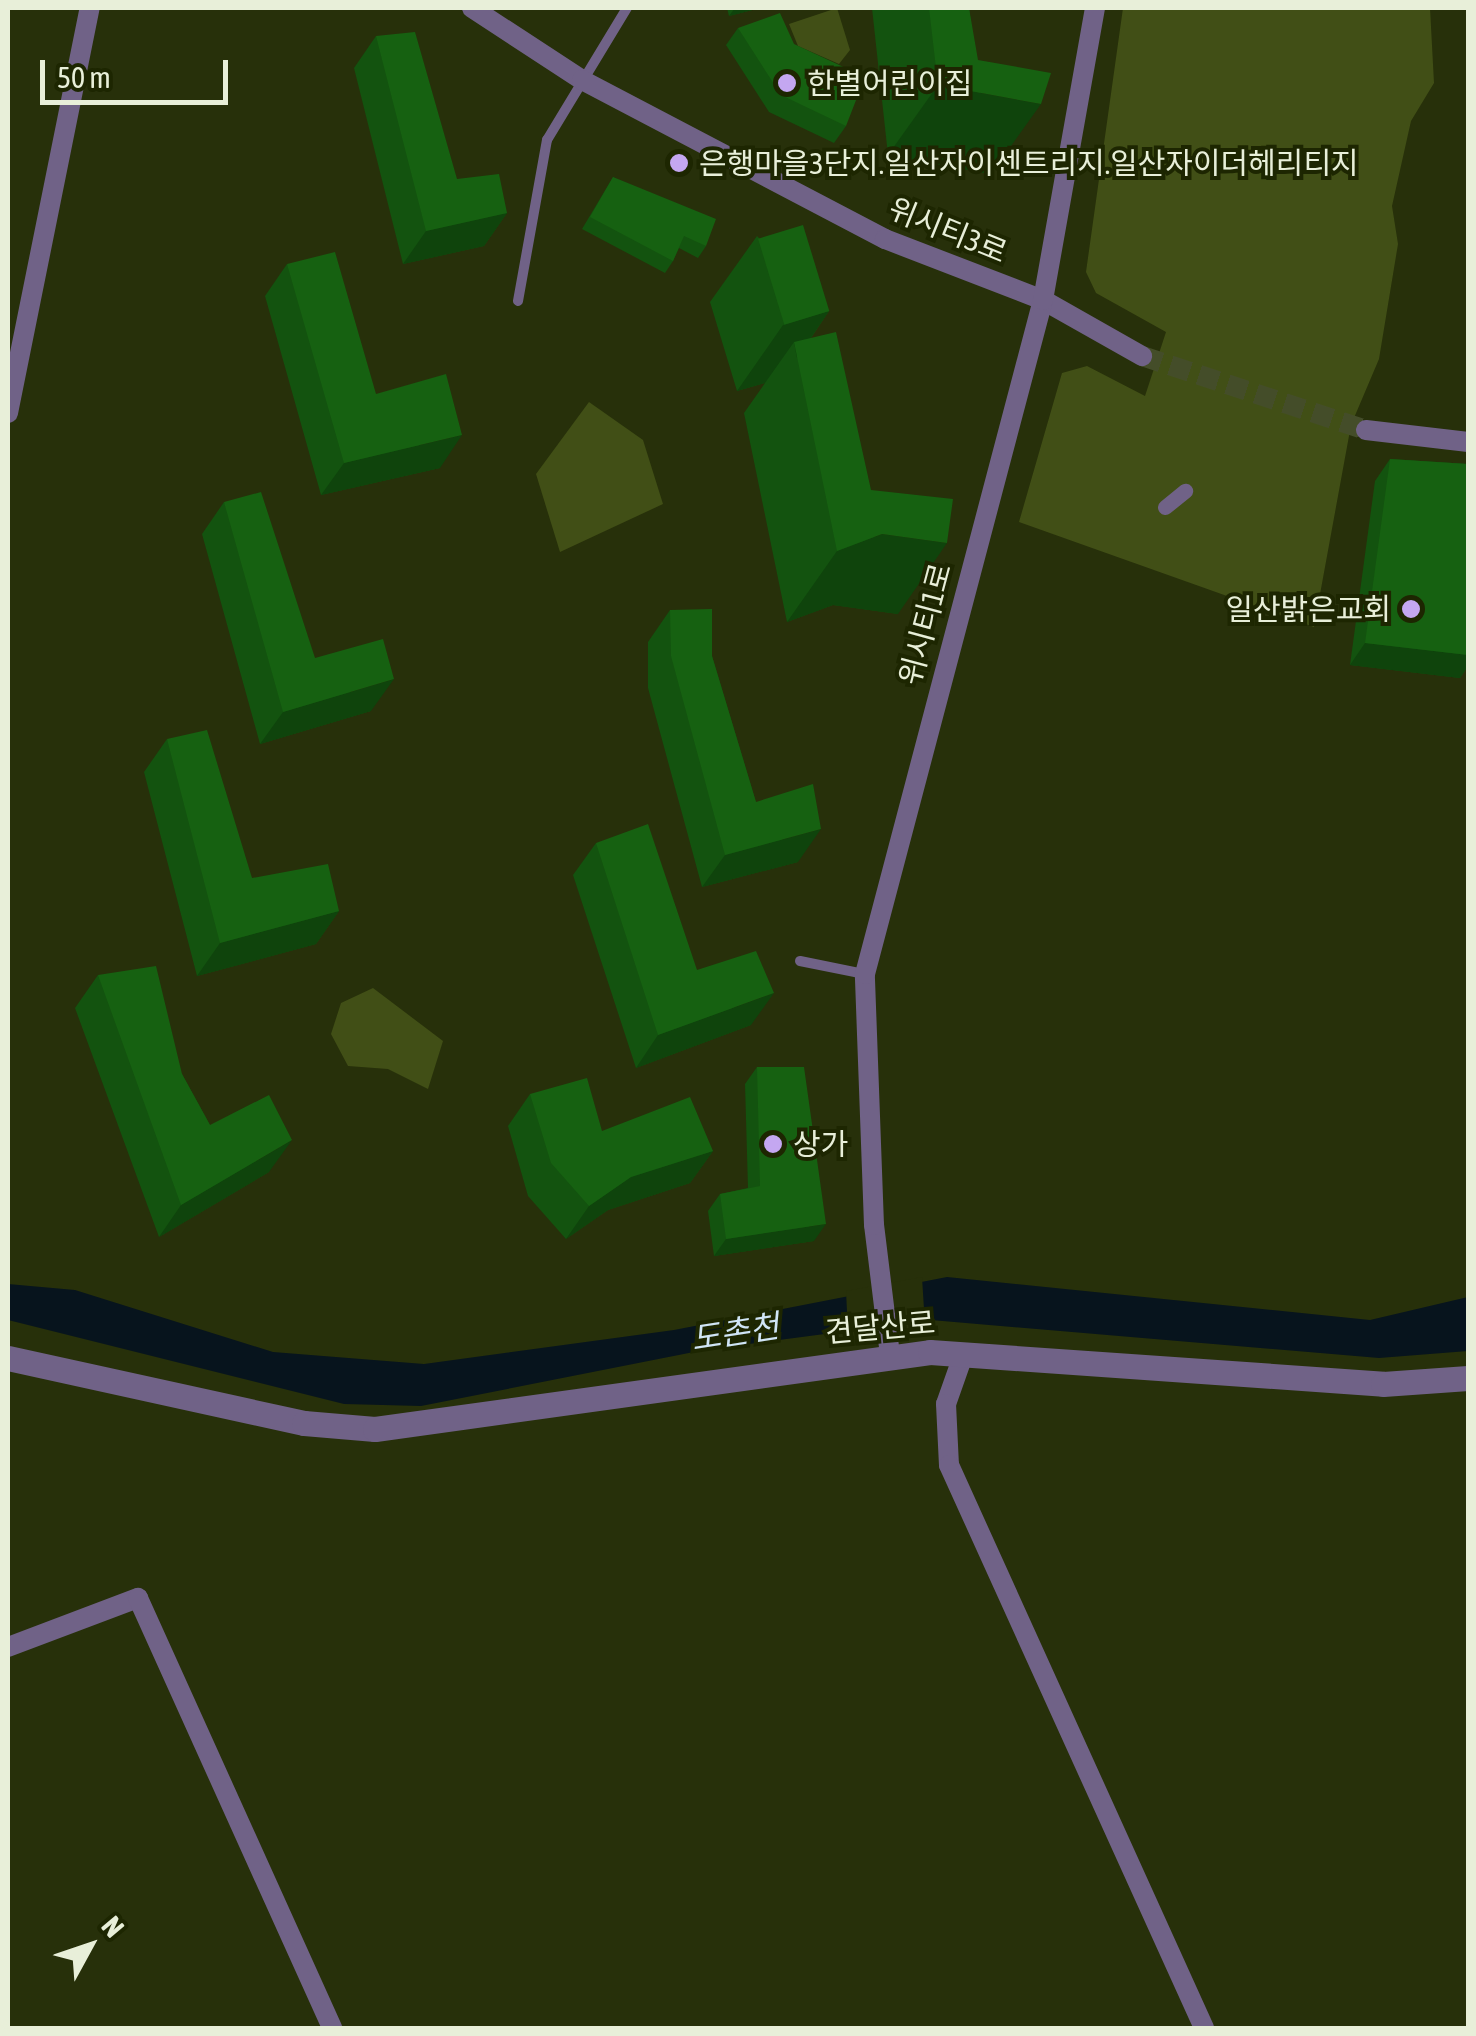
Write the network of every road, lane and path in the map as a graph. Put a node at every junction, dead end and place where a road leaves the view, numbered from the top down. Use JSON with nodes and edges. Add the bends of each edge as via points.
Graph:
{"nodes":[{"id":1,"x":90,"y":8,"type":"edge"},
{"id":2,"x":472,"y":8,"type":"edge"},
{"id":3,"x":627,"y":8,"type":"edge"},
{"id":4,"x":1095,"y":8,"type":"edge"},
{"id":5,"x":582,"y":80,"type":"junction"},
{"id":6,"x":518,"y":300,"type":"dead end"},
{"id":7,"x":1043,"y":300,"type":"junction"},
{"id":8,"x":1142,"y":356,"type":"tunnel mouth"},
{"id":9,"x":8,"y":413,"type":"edge"},
{"id":10,"x":1366,"y":430,"type":"tunnel mouth"},
{"id":11,"x":1468,"y":442,"type":"edge"},
{"id":12,"x":1185,"y":490,"type":"dead end"},
{"id":13,"x":1165,"y":507,"type":"dead end"},
{"id":14,"x":800,"y":961,"type":"dead end"},
{"id":15,"x":865,"y":974,"type":"junction"},
{"id":16,"x":889,"y":1345,"type":"junction"},
{"id":17,"x":964,"y":1353,"type":"junction"},
{"id":18,"x":8,"y":1358,"type":"edge"},
{"id":19,"x":1468,"y":1378,"type":"edge"},
{"id":20,"x":8,"y":1647,"type":"edge"},
{"id":21,"x":332,"y":2028,"type":"edge"},
{"id":22,"x":1204,"y":2028,"type":"edge"}],
"edges":[{"from":1,"to":9,"type":"street"},
{"from":2,"to":5,"type":"street","name":"위시티3로"},
{"from":3,"to":5,"type":"lane"},
{"from":4,"to":7,"type":"street","name":"위시티1로"},
{"from":5,"to":6,"type":"lane","via":[[547,140]]},
{"from":5,"to":7,"type":"street","name":"위시티3로","via":[[885,239]]},
{"from":7,"to":8,"type":"street","name":"위시티3로"},
{"from":7,"to":15,"type":"street","name":"위시티1로"},
{"from":10,"to":11,"type":"street"},
{"from":12,"to":13,"type":"street"},
{"from":14,"to":15,"type":"lane"},
{"from":15,"to":16,"type":"street","name":"위시티1로","via":[[878,1262]]},
{"from":16,"to":17,"type":"street","name":"견달산로"},
{"from":16,"to":18,"type":"street","name":"견달산로","via":[[375,1429],[304,1422]]},
{"from":17,"to":19,"type":"street","name":"견달산로","via":[[1383,1384]]},
{"from":17,"to":22,"type":"street","via":[[946,1404],[949,1465]]},
{"from":20,"to":21,"type":"street","via":[[138,1598]]}]}
